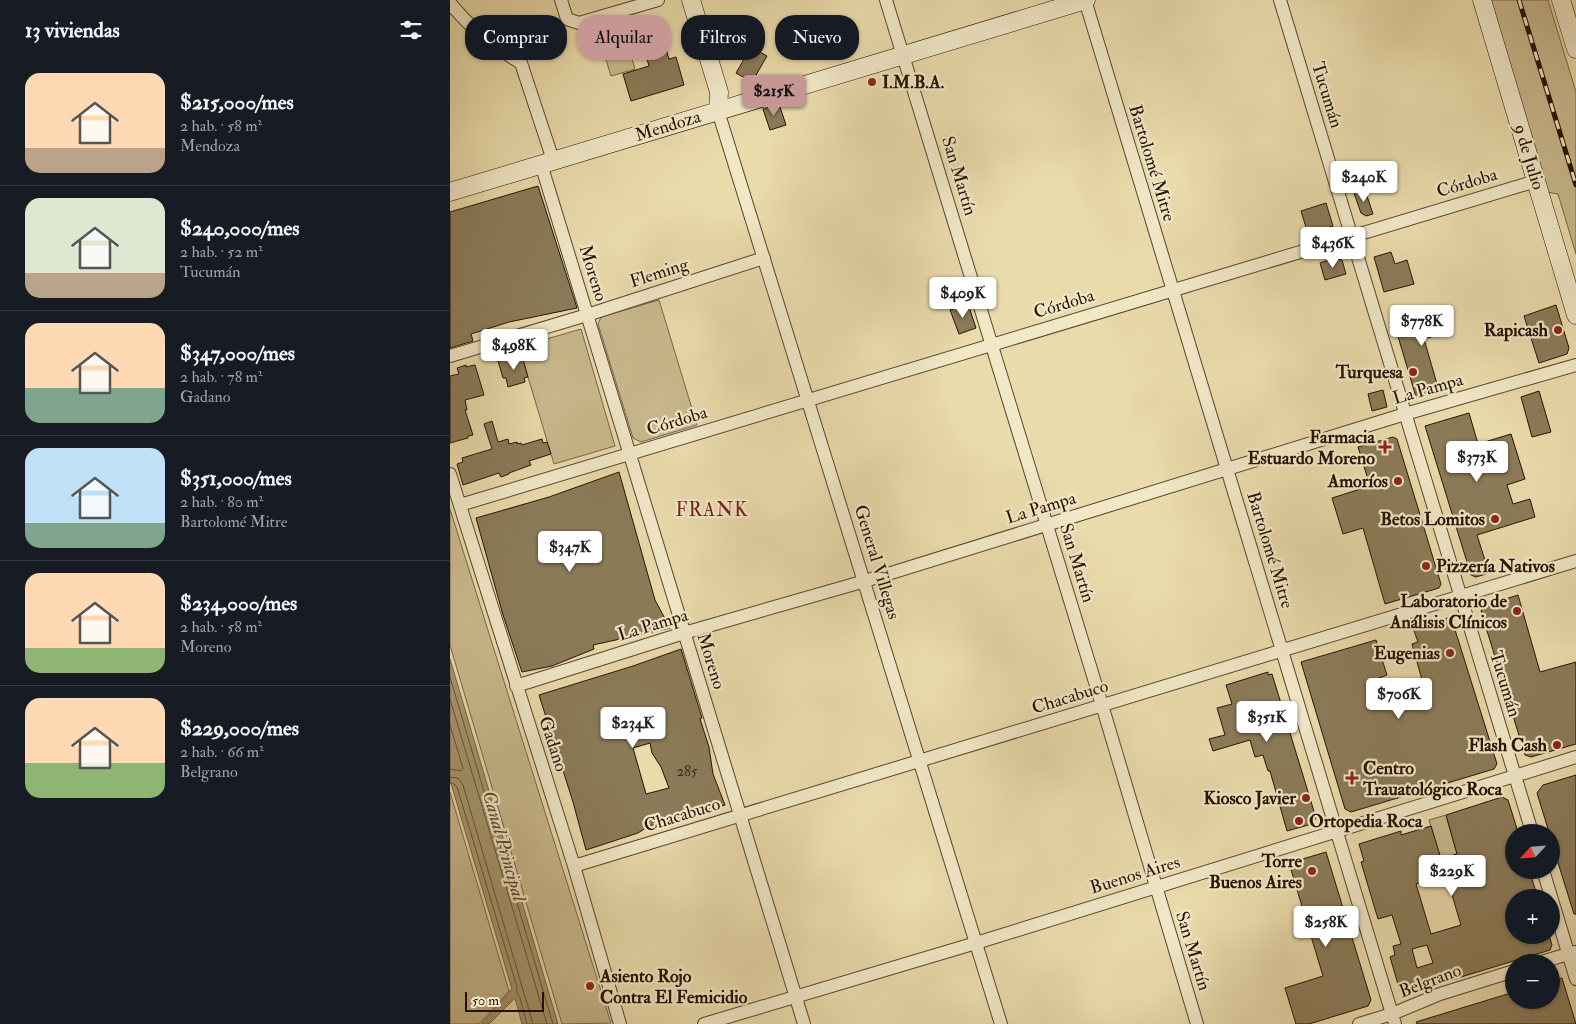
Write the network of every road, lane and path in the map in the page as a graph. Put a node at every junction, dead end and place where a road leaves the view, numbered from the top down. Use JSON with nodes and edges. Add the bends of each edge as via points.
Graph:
{"nodes":[{"id":1,"x":562,"y":0,"type":"edge"},
{"id":2,"x":658,"y":0,"type":"edge"},
{"id":3,"x":691,"y":0,"type":"edge"},
{"id":4,"x":886,"y":0,"type":"edge"},
{"id":5,"x":1085,"y":0,"type":"edge"},
{"id":6,"x":1280,"y":0,"type":"edge"},
{"id":7,"x":1482,"y":0,"type":"edge"},
{"id":8,"x":1561,"y":0,"type":"edge"},
{"id":9,"x":450,"y":3,"type":"edge"},
{"id":10,"x":1576,"y":49,"type":"edge"},
{"id":11,"x":903,"y":56,"type":"junction"},
{"id":12,"x":718,"y":111,"type":"junction"},
{"id":13,"x":547,"y":162,"type":"junction"},
{"id":14,"x":1536,"y":181,"type":"junction"},
{"id":15,"x":450,"y":192,"type":"edge"},
{"id":16,"x":1351,"y":236,"type":"junction"},
{"id":17,"x":764,"y":258,"type":"junction"},
{"id":18,"x":1173,"y":290,"type":"junction"},
{"id":19,"x":587,"y":315,"type":"junction"},
{"id":20,"x":1576,"y":315,"type":"edge"},
{"id":21,"x":992,"y":344,"type":"junction"},
{"id":22,"x":450,"y":356,"type":"edge"},
{"id":23,"x":1576,"y":365,"type":"edge"},
{"id":24,"x":808,"y":400,"type":"junction"},
{"id":25,"x":1405,"y":414,"type":"junction"},
{"id":26,"x":629,"y":454,"type":"junction"},
{"id":27,"x":1228,"y":469,"type":"junction"},
{"id":28,"x":450,"y":474,"type":"edge"},
{"id":29,"x":460,"y":505,"type":"junction"},
{"id":30,"x":1046,"y":525,"type":"junction"},
{"id":31,"x":1576,"y":561,"type":"edge"},
{"id":32,"x":865,"y":581,"type":"junction"},
{"id":33,"x":1460,"y":597,"type":"junction"},
{"id":34,"x":684,"y":633,"type":"junction"},
{"id":35,"x":1283,"y":651,"type":"junction"},
{"id":36,"x":516,"y":686,"type":"junction"},
{"id":37,"x":1102,"y":705,"type":"junction"},
{"id":38,"x":1576,"y":756,"type":"edge"},
{"id":39,"x":919,"y":761,"type":"junction"},
{"id":40,"x":1514,"y":775,"type":"junction"},
{"id":41,"x":741,"y":815,"type":"junction"},
{"id":42,"x":1529,"y":824,"type":"edge"},
{"id":43,"x":1337,"y":831,"type":"junction"},
{"id":44,"x":574,"y":866,"type":"junction"},
{"id":45,"x":1546,"y":879,"type":"edge"},
{"id":46,"x":1156,"y":886,"type":"junction"},
{"id":47,"x":976,"y":943,"type":"junction"},
{"id":48,"x":1572,"y":953,"type":"edge"},
{"id":49,"x":1505,"y":974,"type":"edge"},
{"id":50,"x":1576,"y":979,"type":"edge"},
{"id":51,"x":796,"y":996,"type":"junction"},
{"id":52,"x":1394,"y":1019,"type":"edge"},
{"id":53,"x":620,"y":1024,"type":"edge"},
{"id":54,"x":704,"y":1024,"type":"edge"},
{"id":55,"x":804,"y":1024,"type":"edge"},
{"id":56,"x":1001,"y":1024,"type":"edge"},
{"id":57,"x":1197,"y":1024,"type":"edge"},
{"id":58,"x":1359,"y":1024,"type":"edge"}],
"edges":[{"from":1,"to":2,"type":"street","via":[[567,18],[579,23]]},
{"from":3,"to":12,"type":"main road","via":[[719,92]]},
{"from":4,"to":11,"type":"street","name":"San Martín"},
{"from":5,"to":11,"type":"main road","name":"Mendoza"},
{"from":5,"to":18,"type":"street","name":"Bartolomé Mitre"},
{"from":6,"to":16,"type":"street","name":"Tucumán"},
{"from":7,"to":14,"type":"main road","name":"9 de Julio"},
{"from":8,"to":10,"type":"main road"},
{"from":9,"to":13,"type":"street","name":"Moreno","via":[[497,48],[521,63]]},
{"from":11,"to":12,"type":"main road","name":"Mendoza"},
{"from":11,"to":21,"type":"street","name":"San Martín"},
{"from":12,"to":13,"type":"main road","name":"Mendoza"},
{"from":12,"to":17,"type":"street","name":"General Villegas"},
{"from":13,"to":15,"type":"main road","name":"Mendoza"},
{"from":13,"to":19,"type":"street","name":"Moreno"},
{"from":14,"to":16,"type":"street","name":"Córdoba"},
{"from":14,"to":20,"type":"main road","name":"9 de Julio"},
{"from":16,"to":18,"type":"street","name":"Córdoba"},
{"from":16,"to":25,"type":"street","name":"Tucumán"},
{"from":17,"to":19,"type":"street","name":"Fleming"},
{"from":17,"to":24,"type":"street","name":"General Villegas"},
{"from":18,"to":21,"type":"street","name":"Córdoba"},
{"from":18,"to":27,"type":"street","name":"Bartolomé Mitre"},
{"from":19,"to":22,"type":"street","name":"Fleming"},
{"from":19,"to":26,"type":"street","name":"Moreno"},
{"from":21,"to":24,"type":"street","name":"Córdoba"},
{"from":21,"to":30,"type":"street","name":"San Martín"},
{"from":23,"to":25,"type":"street","name":"La Pampa"},
{"from":24,"to":26,"type":"street","name":"Córdoba"},
{"from":24,"to":32,"type":"street","name":"General Villegas"},
{"from":25,"to":27,"type":"street","name":"La Pampa"},
{"from":25,"to":33,"type":"street","name":"Tucumán"},
{"from":26,"to":29,"type":"street","name":"Córdoba"},
{"from":26,"to":34,"type":"street","name":"Moreno"},
{"from":27,"to":30,"type":"street","name":"La Pampa"},
{"from":27,"to":35,"type":"street","name":"Bartolomé Mitre"},
{"from":28,"to":29,"type":"street","name":"Gadano"},
{"from":29,"to":36,"type":"street","name":"Gadano"},
{"from":30,"to":32,"type":"street","name":"La Pampa"},
{"from":30,"to":37,"type":"street","name":"San Martín"},
{"from":31,"to":33,"type":"street","name":"Chacabuco"},
{"from":32,"to":34,"type":"street","name":"La Pampa"},
{"from":32,"to":39,"type":"street","name":"General Villegas"},
{"from":33,"to":35,"type":"street","name":"Chacabuco"},
{"from":33,"to":40,"type":"street","name":"Tucumán"},
{"from":34,"to":36,"type":"street","name":"La Pampa"},
{"from":34,"to":41,"type":"street","name":"Moreno"},
{"from":35,"to":37,"type":"street","name":"Chacabuco"},
{"from":35,"to":43,"type":"street","name":"Bartolomé Mitre"},
{"from":36,"to":44,"type":"street","name":"Gadano"},
{"from":37,"to":39,"type":"street","name":"Chacabuco"},
{"from":37,"to":46,"type":"street","name":"San Martín"},
{"from":38,"to":40,"type":"street","name":"Buenos Aires"},
{"from":39,"to":41,"type":"street","name":"Chacabuco"},
{"from":39,"to":47,"type":"street","name":"General Villegas"},
{"from":40,"to":42,"type":"street","name":"Tucumán"},
{"from":40,"to":43,"type":"street","name":"Buenos Aires"},
{"from":41,"to":44,"type":"street","name":"Chacabuco"},
{"from":41,"to":51,"type":"street","name":"Moreno"},
{"from":43,"to":46,"type":"street","name":"Buenos Aires"},
{"from":43,"to":52,"type":"street","name":"Bartolomé Mitre"},
{"from":44,"to":53,"type":"street","name":"Gadano"},
{"from":45,"to":48,"type":"street"},
{"from":46,"to":47,"type":"street","name":"Buenos Aires"},
{"from":46,"to":57,"type":"street","name":"San Martín"},
{"from":47,"to":51,"type":"street","name":"Buenos Aires"},
{"from":47,"to":56,"type":"street","name":"General Villegas"},
{"from":48,"to":50,"type":"street"},
{"from":49,"to":52,"type":"street","name":"Belgrano","via":[[1440,994]]},
{"from":51,"to":54,"type":"street","name":"Buenos Aires"},
{"from":51,"to":55,"type":"street","name":"Moreno"},
{"from":52,"to":58,"type":"street","name":"Belgrano"}]}
